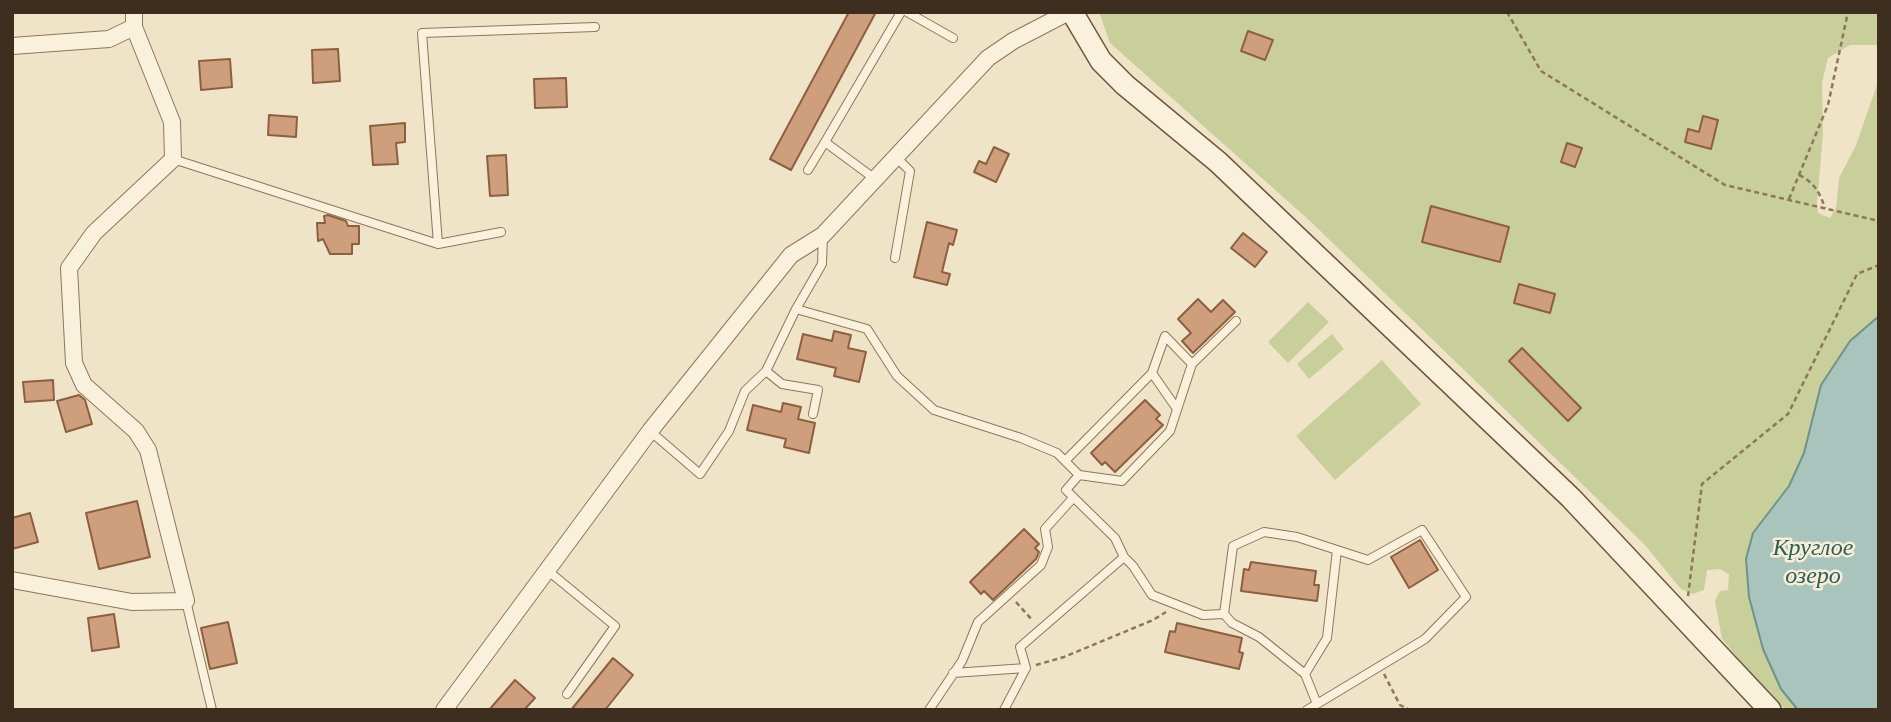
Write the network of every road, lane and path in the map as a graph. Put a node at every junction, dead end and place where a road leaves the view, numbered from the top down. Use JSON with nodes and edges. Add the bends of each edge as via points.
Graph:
{"nodes":[{"id":1,"x":901,"y":12,"type":"edge"},
{"id":2,"x":907,"y":12,"type":"edge"},
{"id":3,"x":1071,"y":12,"type":"edge"},
{"id":4,"x":1507,"y":12,"type":"edge"},
{"id":5,"x":1848,"y":12,"type":"edge"},
{"id":6,"x":134,"y":20,"type":"edge"},
{"id":7,"x":595,"y":27,"type":"dead end"},
{"id":8,"x":953,"y":38,"type":"dead end"},
{"id":9,"x":12,"y":46,"type":"edge"},
{"id":10,"x":825,"y":142,"type":"junction"},
{"id":11,"x":896,"y":157,"type":"junction"},
{"id":12,"x":173,"y":159,"type":"junction"},
{"id":13,"x":808,"y":170,"type":"dead end"},
{"id":14,"x":1799,"y":175,"type":"junction"},
{"id":15,"x":875,"y":179,"type":"junction"},
{"id":16,"x":1789,"y":200,"type":"junction"},
{"id":17,"x":1825,"y":208,"type":"junction"},
{"id":18,"x":1879,"y":221,"type":"edge"},
{"id":19,"x":501,"y":232,"type":"dead end"},
{"id":20,"x":823,"y":235,"type":"junction"},
{"id":21,"x":438,"y":244,"type":"junction"},
{"id":22,"x":895,"y":258,"type":"dead end"},
{"id":23,"x":1879,"y":265,"type":"edge"},
{"id":24,"x":796,"y":309,"type":"junction"},
{"id":25,"x":1236,"y":321,"type":"dead end"},
{"id":26,"x":1192,"y":364,"type":"junction"},
{"id":27,"x":766,"y":370,"type":"junction"},
{"id":28,"x":1152,"y":373,"type":"junction"},
{"id":29,"x":1177,"y":410,"type":"junction"},
{"id":30,"x":813,"y":414,"type":"dead end"},
{"id":31,"x":650,"y":430,"type":"junction"},
{"id":32,"x":1065,"y":461,"type":"junction"},
{"id":33,"x":1079,"y":475,"type":"junction"},
{"id":34,"x":1073,"y":498,"type":"junction"},
{"id":35,"x":1337,"y":550,"type":"junction"},
{"id":36,"x":1124,"y":557,"type":"junction"},
{"id":37,"x":547,"y":570,"type":"junction"},
{"id":38,"x":12,"y":580,"type":"edge"},
{"id":39,"x":1009,"y":594,"type":"junction"},
{"id":40,"x":186,"y":601,"type":"junction"},
{"id":41,"x":1178,"y":605,"type":"junction"},
{"id":42,"x":1224,"y":614,"type":"junction"},
{"id":43,"x":1685,"y":620,"type":"junction"},
{"id":44,"x":1041,"y":629,"type":"junction"},
{"id":45,"x":1380,"y":666,"type":"junction"},
{"id":46,"x":1026,"y":668,"type":"junction"},
{"id":47,"x":953,"y":673,"type":"junction"},
{"id":48,"x":1305,"y":674,"type":"junction"},
{"id":49,"x":566,"y":694,"type":"dead end"},
{"id":50,"x":1317,"y":705,"type":"junction"},
{"id":51,"x":212,"y":710,"type":"edge"},
{"id":52,"x":444,"y":710,"type":"edge"},
{"id":53,"x":929,"y":710,"type":"edge"},
{"id":54,"x":1004,"y":710,"type":"edge"},
{"id":55,"x":1307,"y":710,"type":"edge"},
{"id":56,"x":1410,"y":710,"type":"edge"},
{"id":57,"x":1770,"y":710,"type":"edge"}],
"edges":[{"from":1,"to":10,"type":"lane"},
{"from":2,"to":8,"type":"lane"},
{"from":3,"to":11,"type":"street","via":[[988,58]]},
{"from":3,"to":43,"type":"main road","via":[[1101,61],[1125,85],[1218,162],[1336,273],[1571,498]]},
{"from":4,"to":16,"type":"path","via":[[1541,71],[1725,185]]},
{"from":5,"to":14,"type":"path","via":[[1828,105]]},
{"from":6,"to":9,"type":"street","via":[[109,39]]},
{"from":6,"to":12,"type":"street","via":[[172,122]]},
{"from":7,"to":21,"type":"lane","via":[[422,33]]},
{"from":10,"to":13,"type":"lane"},
{"from":10,"to":15,"type":"lane"},
{"from":11,"to":15,"type":"street"},
{"from":11,"to":22,"type":"lane","via":[[910,171]]},
{"from":12,"to":21,"type":"lane"},
{"from":12,"to":40,"type":"street","via":[[94,233],[69,268],[74,363],[84,385],[136,431],[148,450]]},
{"from":14,"to":16,"type":"path"},
{"from":14,"to":17,"type":"path","via":[[1820,192]]},
{"from":15,"to":20,"type":"street"},
{"from":16,"to":17,"type":"path"},
{"from":17,"to":18,"type":"path"},
{"from":19,"to":21,"type":"lane"},
{"from":20,"to":24,"type":"lane","via":[[822,264]]},
{"from":20,"to":31,"type":"street","via":[[791,255]]},
{"from":23,"to":43,"type":"path","via":[[1857,274],[1788,414],[1702,484]]},
{"from":24,"to":27,"type":"lane"},
{"from":24,"to":32,"type":"lane","via":[[867,330],[897,376],[934,411],[1021,438]]},
{"from":25,"to":26,"type":"lane"},
{"from":26,"to":28,"type":"lane","via":[[1166,336]]},
{"from":26,"to":29,"type":"lane"},
{"from":27,"to":30,"type":"lane","via":[[782,384],[818,390]]},
{"from":27,"to":31,"type":"lane","via":[[745,391],[729,430],[700,474]]},
{"from":28,"to":29,"type":"lane"},
{"from":28,"to":32,"type":"lane"},
{"from":29,"to":33,"type":"lane","via":[[1170,431],[1122,481]]},
{"from":31,"to":37,"type":"street"},
{"from":32,"to":33,"type":"lane"},
{"from":33,"to":34,"type":"lane","via":[[1066,490]]},
{"from":34,"to":36,"type":"lane","via":[[1115,538]]},
{"from":34,"to":39,"type":"lane","via":[[1045,529],[1048,547],[1041,565]]},
{"from":35,"to":42,"type":"lane","via":[[1264,532],[1233,546]]},
{"from":35,"to":45,"type":"lane","via":[[1367,560],[1422,530],[1465,597],[1426,639]]},
{"from":35,"to":48,"type":"lane","via":[[1327,638]]},
{"from":36,"to":41,"type":"lane","via":[[1152,596]]},
{"from":36,"to":44,"type":"lane"},
{"from":37,"to":49,"type":"lane","via":[[615,626]]},
{"from":37,"to":52,"type":"street"},
{"from":38,"to":40,"type":"street","via":[[132,603]]},
{"from":39,"to":44,"type":"path"},
{"from":39,"to":47,"type":"lane","via":[[978,622]]},
{"from":40,"to":51,"type":"lane"},
{"from":41,"to":42,"type":"lane","via":[[1203,615]]},
{"from":41,"to":46,"type":"path","via":[[1064,657]]},
{"from":42,"to":48,"type":"lane"},
{"from":43,"to":57,"type":"main road"},
{"from":44,"to":46,"type":"lane","via":[[1020,647]]},
{"from":45,"to":50,"type":"lane"},
{"from":45,"to":56,"type":"path","via":[[1400,705]]},
{"from":46,"to":47,"type":"lane"},
{"from":46,"to":54,"type":"lane"},
{"from":47,"to":53,"type":"lane"},
{"from":48,"to":50,"type":"lane"},
{"from":50,"to":55,"type":"lane"}]}
